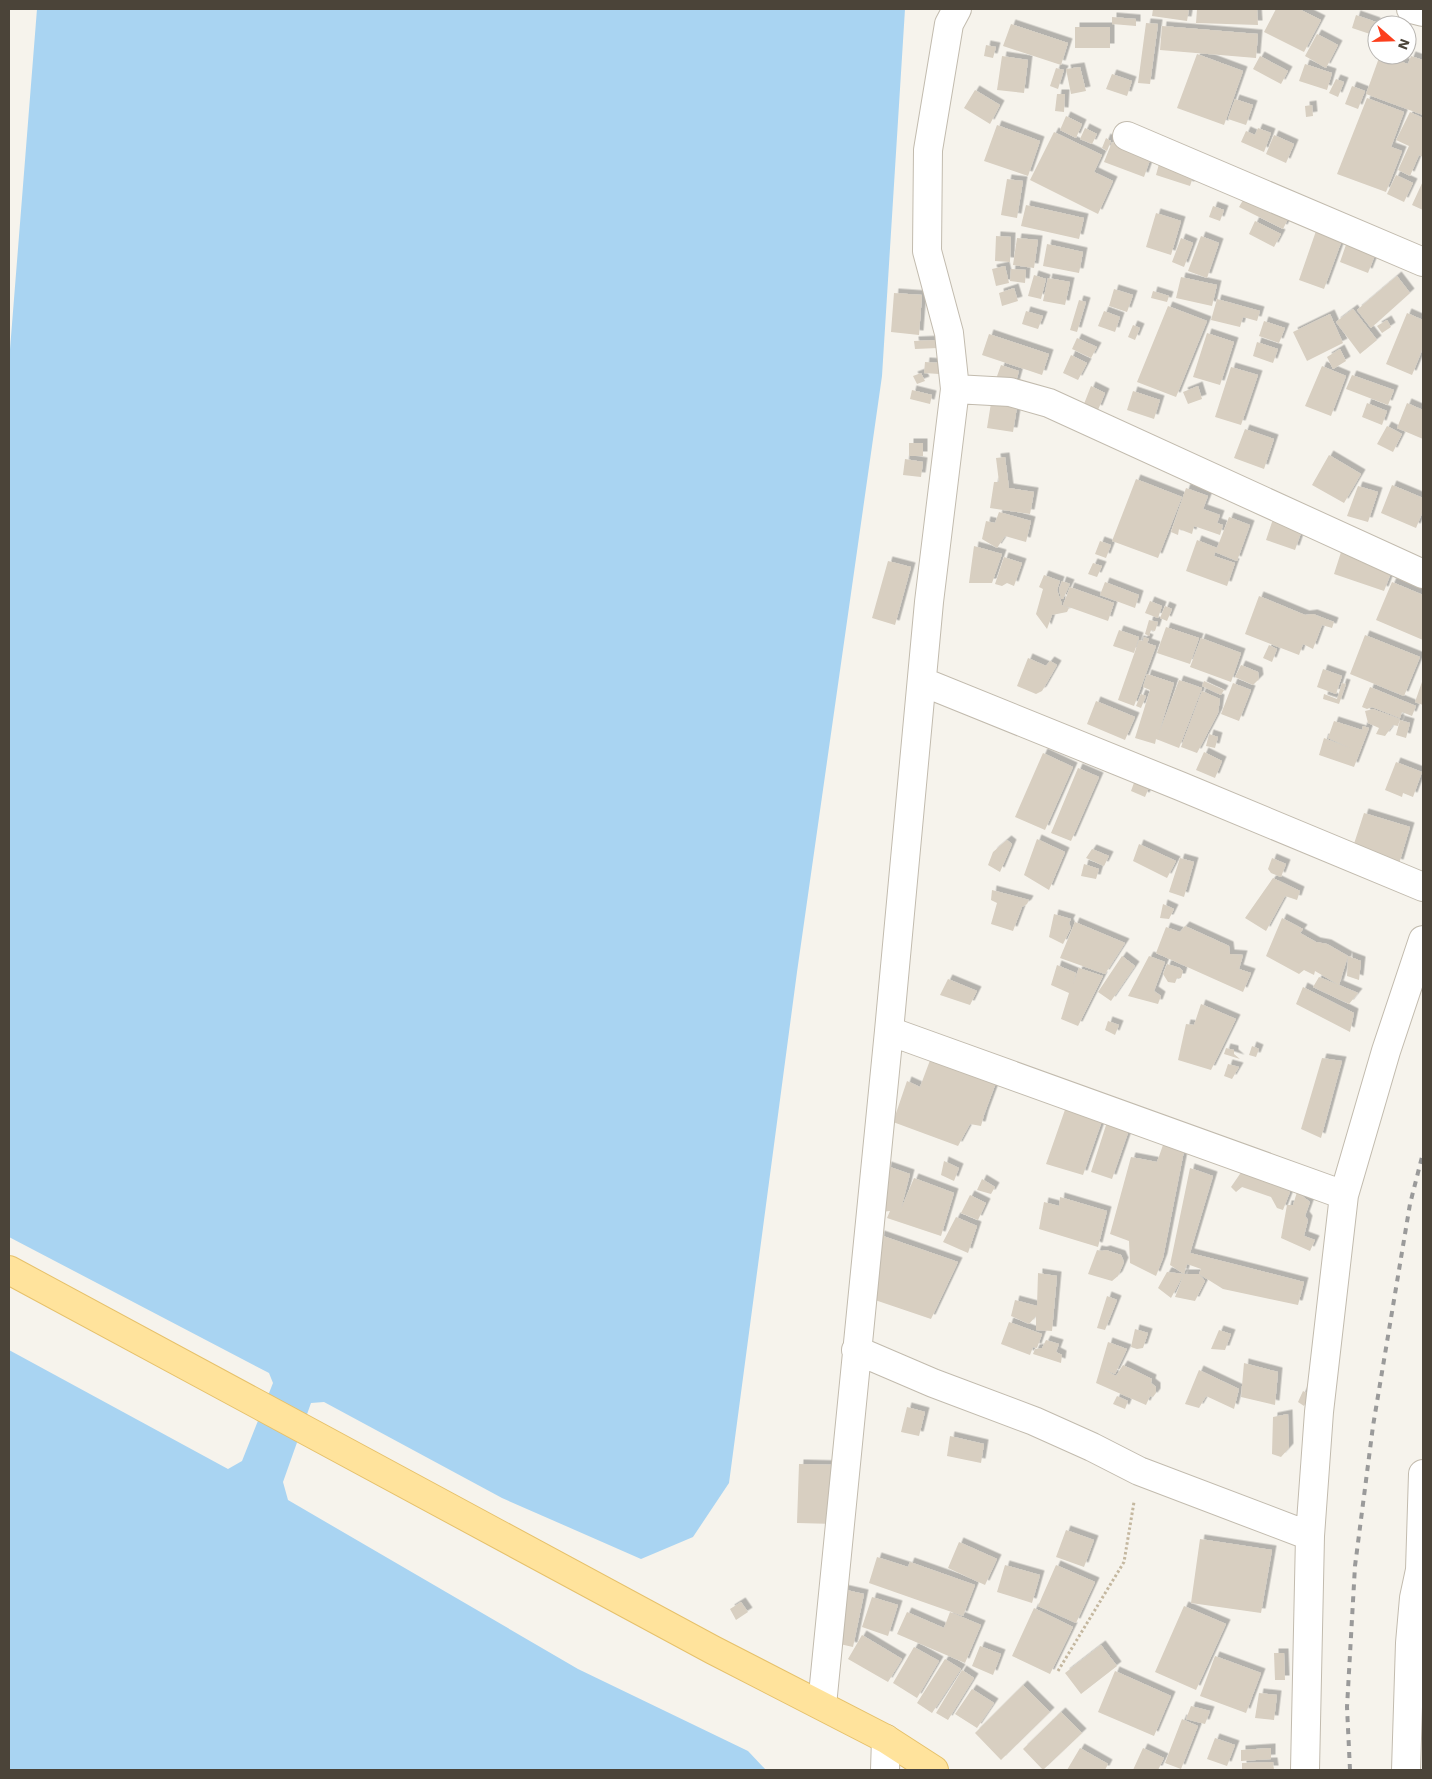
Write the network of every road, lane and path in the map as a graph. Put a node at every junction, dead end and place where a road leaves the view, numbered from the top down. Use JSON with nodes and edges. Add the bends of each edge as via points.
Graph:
{"nodes":[{"id":1,"x":957,"y":9,"type":"edge"},
{"id":2,"x":1411,"y":9,"type":"edge"},
{"id":3,"x":1423,"y":12,"type":"edge"},
{"id":4,"x":1126,"y":136,"type":"dead end"},
{"id":5,"x":1423,"y":262,"type":"edge"},
{"id":6,"x":955,"y":389,"type":"junction"},
{"id":7,"x":1423,"y":574,"type":"edge"},
{"id":8,"x":922,"y":682,"type":"junction"},
{"id":9,"x":1423,"y":887,"type":"edge"},
{"id":10,"x":1423,"y":940,"type":"edge"},
{"id":11,"x":889,"y":1031,"type":"junction"},
{"id":12,"x":1344,"y":1194,"type":"junction"},
{"id":13,"x":9,"y":1270,"type":"edge"},
{"id":14,"x":856,"y":1350,"type":"junction"},
{"id":15,"x":1139,"y":1471,"type":"junction"},
{"id":16,"x":1423,"y":1474,"type":"edge"},
{"id":17,"x":1310,"y":1536,"type":"junction"},
{"id":18,"x":1422,"y":1570,"type":"edge"},
{"id":19,"x":1058,"y":1671,"type":"dead end"},
{"id":20,"x":822,"y":1705,"type":"junction"},
{"id":21,"x":886,"y":1739,"type":"junction"},
{"id":22,"x":885,"y":1770,"type":"edge"},
{"id":23,"x":934,"y":1770,"type":"edge"},
{"id":24,"x":1305,"y":1770,"type":"edge"},
{"id":25,"x":1406,"y":1770,"type":"edge"}],
"edges":[{"from":1,"to":6,"type":"street","via":[[949,24],[928,150],[927,251],[950,333]]},
{"from":2,"to":3,"type":"street"},
{"from":4,"to":5,"type":"street"},
{"from":6,"to":7,"type":"street","via":[[1010,392],[1049,403]]},
{"from":6,"to":8,"type":"street"},
{"from":8,"to":9,"type":"street"},
{"from":8,"to":11,"type":"street"},
{"from":10,"to":12,"type":"street"},
{"from":11,"to":12,"type":"street"},
{"from":11,"to":14,"type":"street"},
{"from":12,"to":17,"type":"street","via":[[1319,1412]]},
{"from":13,"to":20,"type":"main road","via":[[713,1650]]},
{"from":14,"to":15,"type":"street","via":[[1034,1421]]},
{"from":14,"to":20,"type":"street"},
{"from":15,"to":17,"type":"street"},
{"from":15,"to":19,"type":"path","via":[[1124,1562]]},
{"from":16,"to":18,"type":"street"},
{"from":17,"to":24,"type":"street"},
{"from":18,"to":25,"type":"street","via":[[1414,1598],[1410,1642]]},
{"from":20,"to":21,"type":"main road"},
{"from":21,"to":22,"type":"street"},
{"from":21,"to":23,"type":"main road"}]}
